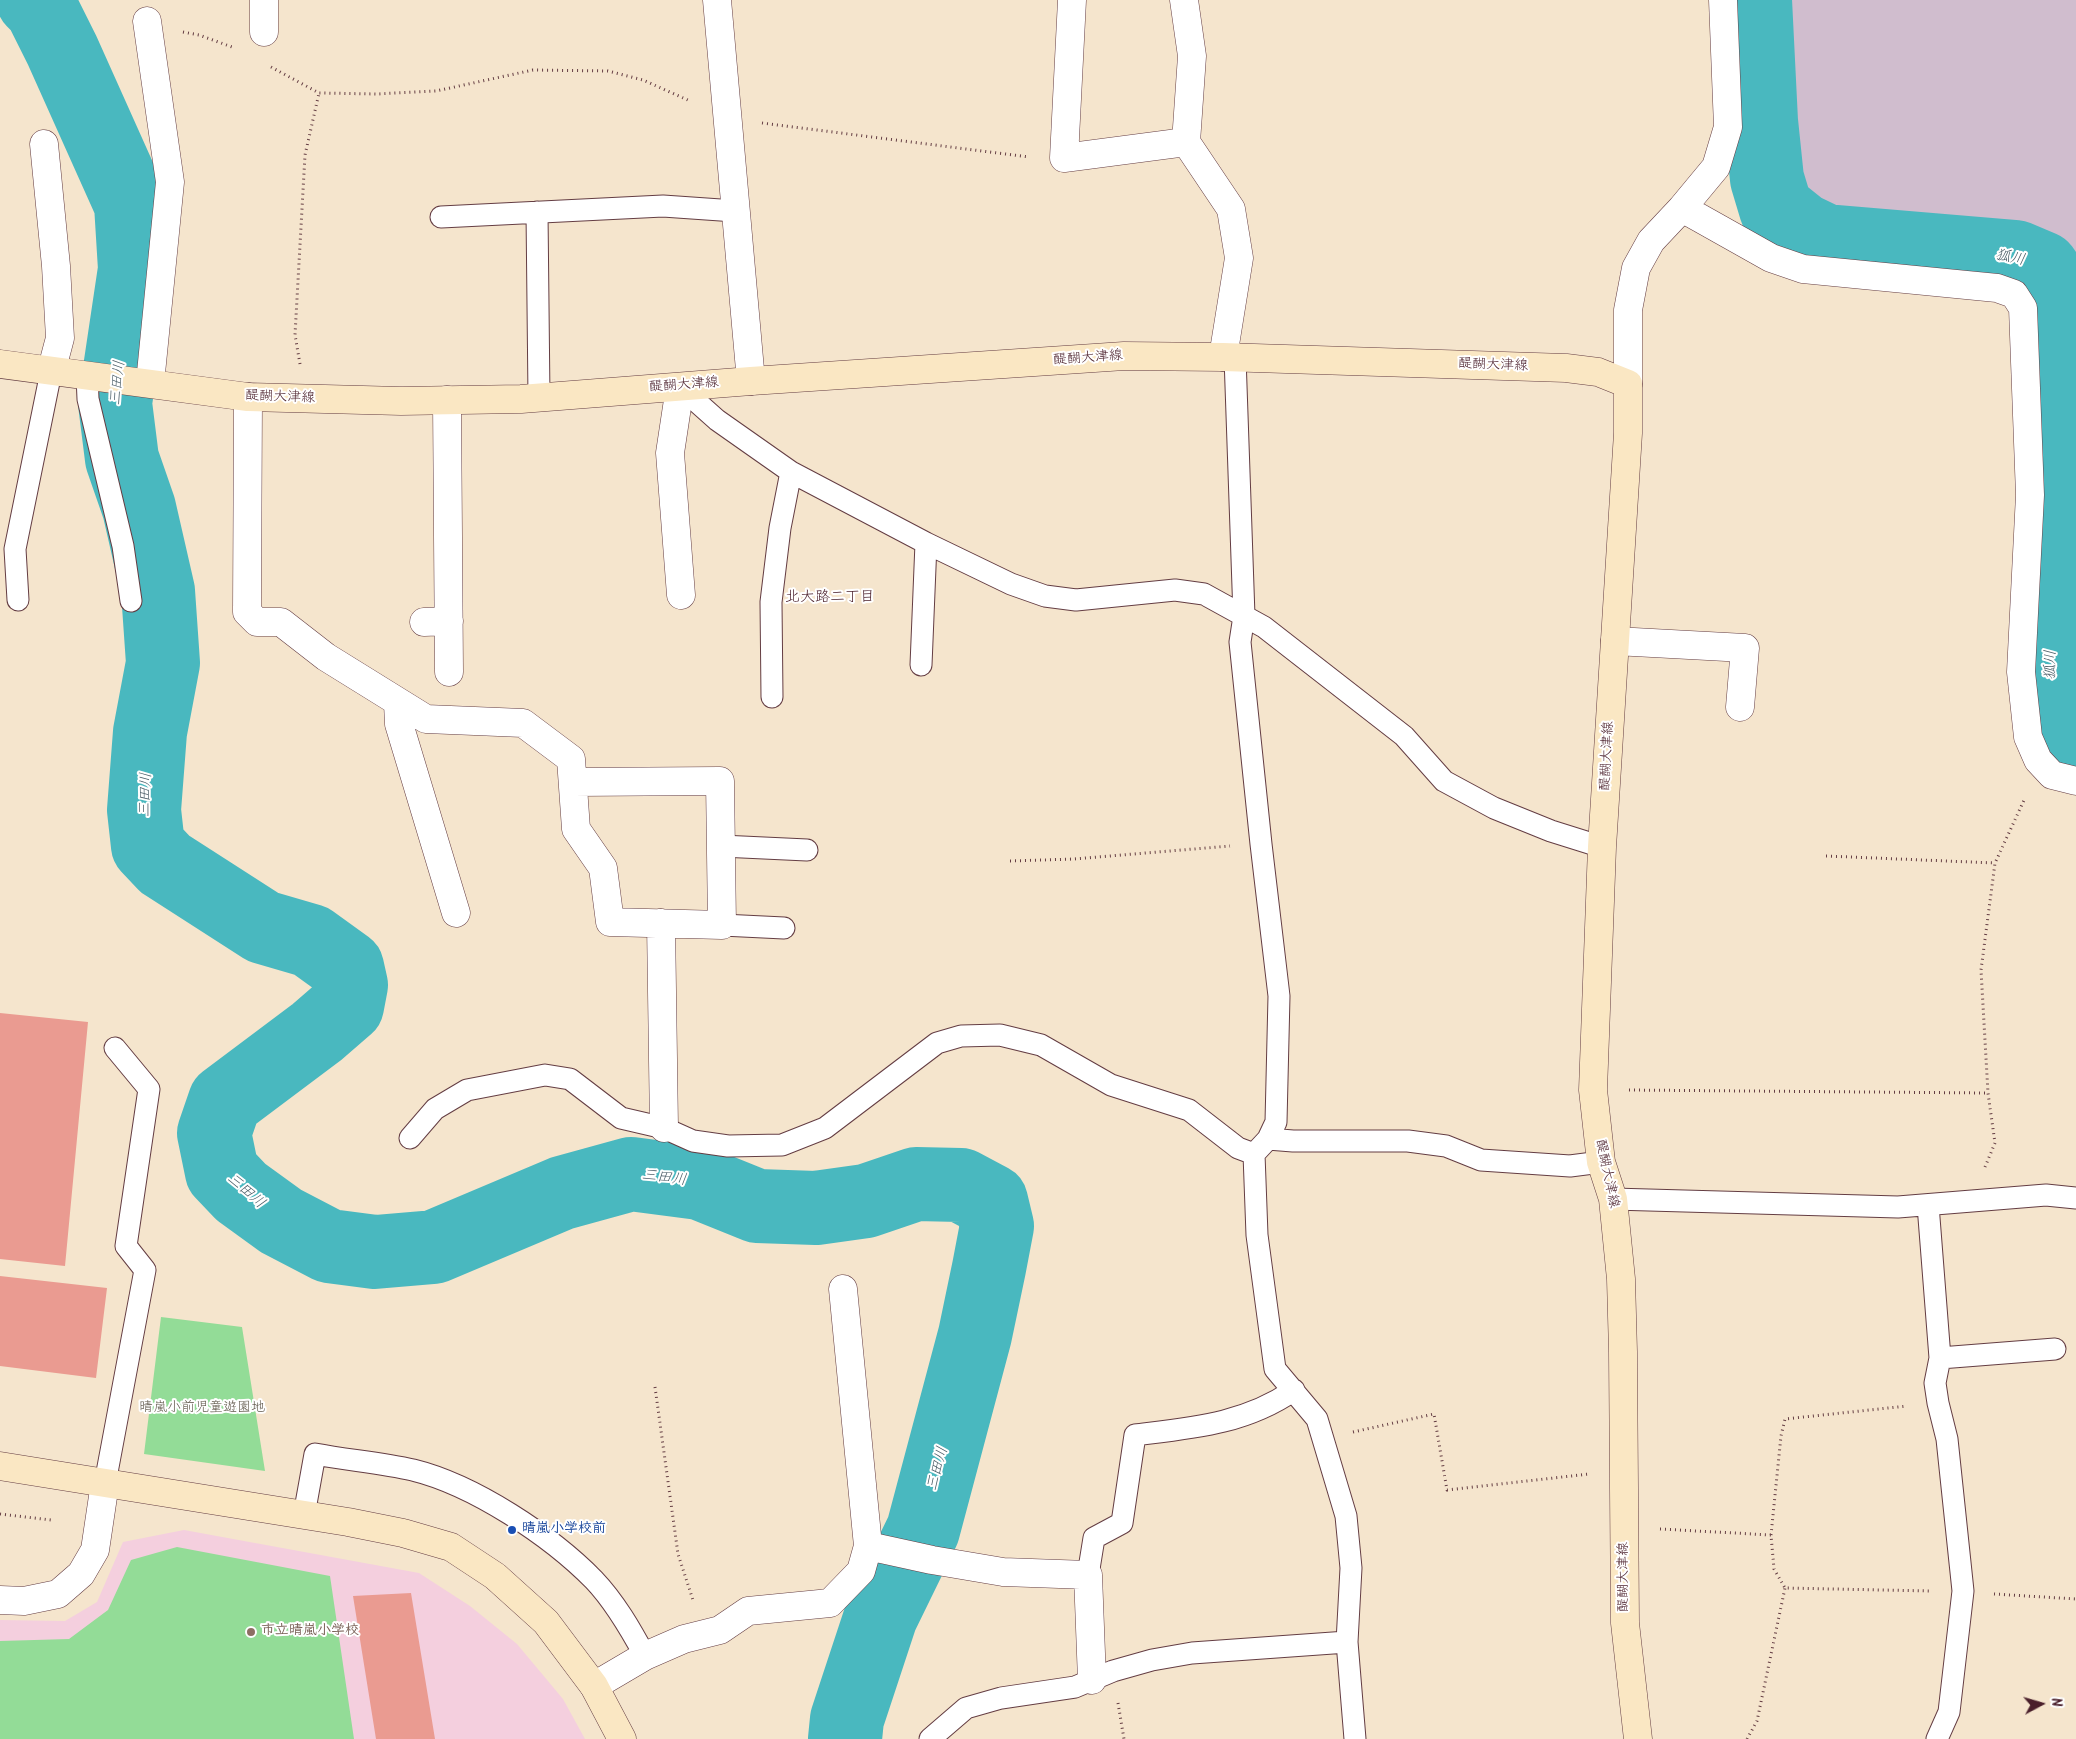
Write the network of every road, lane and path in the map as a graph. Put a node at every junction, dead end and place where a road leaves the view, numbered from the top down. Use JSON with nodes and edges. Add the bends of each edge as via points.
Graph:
{"nodes":[{"id":1,"x":264,"y":0,"type":"edge"},
{"id":2,"x":717,"y":0,"type":"edge"},
{"id":3,"x":1072,"y":0,"type":"edge"},
{"id":4,"x":1184,"y":0,"type":"edge"},
{"id":5,"x":1724,"y":0,"type":"edge"},
{"id":6,"x":147,"y":21,"type":"joint"},
{"id":7,"x":264,"y":32,"type":"dead end"},
{"id":8,"x":235,"y":48,"type":"dead end"},
{"id":9,"x":265,"y":62,"type":"dead end"},
{"id":10,"x":319,"y":92,"type":"junction"},
{"id":11,"x":727,"y":118,"type":"junction"},
{"id":12,"x":1186,"y":142,"type":"junction"},
{"id":13,"x":44,"y":144,"type":"dead end"},
{"id":14,"x":1064,"y":158,"type":"junction"},
{"id":15,"x":1682,"y":208,"type":"junction"},
{"id":16,"x":736,"y":211,"type":"junction"},
{"id":17,"x":537,"y":212,"type":"junction"},
{"id":18,"x":441,"y":217,"type":"dead end"},
{"id":19,"x":1229,"y":357,"type":"junction"},
{"id":20,"x":0,"y":364,"type":"edge"},
{"id":21,"x":51,"y":372,"type":"junction"},
{"id":22,"x":92,"y":377,"type":"junction"},
{"id":23,"x":751,"y":381,"type":"junction"},
{"id":24,"x":142,"y":382,"type":"junction"},
{"id":25,"x":1628,"y":384,"type":"junction"},
{"id":26,"x":680,"y":387,"type":"junction"},
{"id":27,"x":248,"y":397,"type":"junction"},
{"id":28,"x":539,"y":398,"type":"junction"},
{"id":29,"x":308,"y":399,"type":"junction"},
{"id":30,"x":447,"y":400,"type":"junction"},
{"id":31,"x":791,"y":472,"type":"junction"},
{"id":32,"x":926,"y":542,"type":"junction"},
{"id":33,"x":681,"y":595,"type":"dead end"},
{"id":34,"x":18,"y":600,"type":"dead end"},
{"id":35,"x":131,"y":601,"type":"dead end"},
{"id":36,"x":1244,"y":616,"type":"junction"},
{"id":37,"x":1615,"y":641,"type":"junction"},
{"id":38,"x":921,"y":665,"type":"dead end"},
{"id":39,"x":449,"y":672,"type":"dead end"},
{"id":40,"x":772,"y":697,"type":"dead end"},
{"id":41,"x":398,"y":703,"type":"junction"},
{"id":42,"x":1740,"y":707,"type":"dead end"},
{"id":43,"x":2064,"y":778,"type":"edge"},
{"id":44,"x":573,"y":782,"type":"junction"},
{"id":45,"x":1261,"y":844,"type":"junction"},
{"id":46,"x":721,"y":846,"type":"junction"},
{"id":47,"x":1602,"y":847,"type":"junction"},
{"id":48,"x":807,"y":850,"type":"dead end"},
{"id":49,"x":1826,"y":856,"type":"dead end"},
{"id":50,"x":1010,"y":861,"type":"dead end"},
{"id":51,"x":1995,"y":863,"type":"junction"},
{"id":52,"x":456,"y":913,"type":"dead end"},
{"id":53,"x":661,"y":923,"type":"junction"},
{"id":54,"x":722,"y":925,"type":"junction"},
{"id":55,"x":784,"y":928,"type":"dead end"},
{"id":56,"x":115,"y":1048,"type":"dead end"},
{"id":57,"x":1593,"y":1090,"type":"junction"},
{"id":58,"x":1988,"y":1093,"type":"junction"},
{"id":59,"x":664,"y":1128,"type":"junction"},
{"id":60,"x":410,"y":1138,"type":"dead end"},
{"id":61,"x":1261,"y":1146,"type":"junction"},
{"id":62,"x":1601,"y":1162,"type":"junction"},
{"id":63,"x":2076,"y":1198,"type":"edge"},
{"id":64,"x":1614,"y":1199,"type":"junction"},
{"id":65,"x":1972,"y":1202,"type":"junction"},
{"id":66,"x":1928,"y":1205,"type":"junction"},
{"id":67,"x":843,"y":1289,"type":"dead end"},
{"id":68,"x":2055,"y":1349,"type":"dead end"},
{"id":69,"x":1940,"y":1358,"type":"junction"},
{"id":70,"x":655,"y":1387,"type":"dead end"},
{"id":71,"x":1294,"y":1390,"type":"junction"},
{"id":72,"x":1938,"y":1403,"type":"junction"},
{"id":73,"x":1323,"y":1438,"type":"junction"},
{"id":74,"x":0,"y":1466,"type":"edge"},
{"id":75,"x":1624,"y":1470,"type":"junction"},
{"id":76,"x":105,"y":1483,"type":"junction"},
{"id":77,"x":0,"y":1514,"type":"edge"},
{"id":78,"x":304,"y":1515,"type":"junction"},
{"id":79,"x":51,"y":1520,"type":"dead end"},
{"id":80,"x":1625,"y":1526,"type":"junction"},
{"id":81,"x":1772,"y":1535,"type":"junction"},
{"id":82,"x":879,"y":1548,"type":"junction"},
{"id":83,"x":1088,"y":1575,"type":"junction"},
{"id":84,"x":1784,"y":1588,"type":"junction"},
{"id":85,"x":1963,"y":1591,"type":"junction"},
{"id":86,"x":2076,"y":1599,"type":"edge"},
{"id":87,"x":0,"y":1600,"type":"edge"},
{"id":88,"x":698,"y":1636,"type":"junction"},
{"id":89,"x":1347,"y":1642,"type":"junction"},
{"id":90,"x":645,"y":1656,"type":"junction"},
{"id":91,"x":1092,"y":1680,"type":"junction"},
{"id":92,"x":594,"y":1686,"type":"junction"},
{"id":93,"x":622,"y":1739,"type":"edge"},
{"id":94,"x":930,"y":1739,"type":"edge"},
{"id":95,"x":1356,"y":1739,"type":"edge"},
{"id":96,"x":1638,"y":1739,"type":"edge"},
{"id":97,"x":1747,"y":1739,"type":"edge"},
{"id":98,"x":1937,"y":1739,"type":"edge"}],
"edges":[{"from":1,"to":7,"type":"street"},
{"from":2,"to":11,"type":"street"},
{"from":3,"to":14,"type":"street"},
{"from":4,"to":12,"type":"street","via":[[1192,56]]},
{"from":5,"to":15,"type":"street","via":[[1728,127],[1716,167]]},
{"from":6,"to":8,"type":"path"},
{"from":6,"to":24,"type":"street","via":[[170,182]]},
{"from":9,"to":10,"type":"path"},
{"from":10,"to":11,"type":"path","via":[[436,91],[533,70],[608,71],[643,80]]},
{"from":10,"to":29,"type":"path","via":[[305,155],[295,335]]},
{"from":11,"to":14,"type":"path","via":[[1032,158]]},
{"from":11,"to":16,"type":"street"},
{"from":12,"to":14,"type":"street"},
{"from":12,"to":19,"type":"street","via":[[1231,209],[1239,258]]},
{"from":13,"to":21,"type":"street","via":[[60,338]]},
{"from":15,"to":25,"type":"street","via":[[1651,241],[1636,268],[1628,310]]},
{"from":15,"to":43,"type":"street","via":[[1771,258],[1803,269],[1997,288],[2014,294],[2023,308],[2024,318],[2030,495],[2022,672],[2028,737],[2038,760]]},
{"from":16,"to":17,"type":"lane","via":[[663,206]]},
{"from":16,"to":23,"type":"street"},
{"from":17,"to":18,"type":"lane"},
{"from":17,"to":28,"type":"lane"},
{"from":19,"to":23,"type":"main road","name":"醍醐大津線","via":[[1124,356]]},
{"from":19,"to":25,"type":"main road","name":"醍醐大津線","via":[[1566,368],[1598,372]]},
{"from":19,"to":36,"type":"lane"},
{"from":20,"to":21,"type":"main road","name":"醍醐大津線"},
{"from":21,"to":22,"type":"main road","name":"醍醐大津線"},
{"from":21,"to":34,"type":"lane","via":[[15,549]]},
{"from":22,"to":24,"type":"main road","name":"醍醐大津線"},
{"from":22,"to":35,"type":"lane","via":[[88,399],[123,546]]},
{"from":23,"to":26,"type":"main road","name":"醍醐大津線"},
{"from":24,"to":27,"type":"main road","name":"醍醐大津線"},
{"from":25,"to":37,"type":"main road","name":"醍醐大津線","via":[[1628,434]]},
{"from":26,"to":28,"type":"main road","name":"醍醐大津線"},
{"from":26,"to":31,"type":"lane","via":[[717,420]]},
{"from":26,"to":33,"type":"street","via":[[670,453]]},
{"from":27,"to":29,"type":"main road","name":"醍醐大津線"},
{"from":27,"to":41,"type":"street","via":[[248,612],[257,622],[281,622],[326,657]]},
{"from":28,"to":30,"type":"main road","name":"醍醐大津線"},
{"from":29,"to":30,"type":"main road","name":"醍醐大津線"},
{"from":30,"to":39,"type":"street","via":[[437,622]]},
{"from":31,"to":32,"type":"lane"},
{"from":31,"to":40,"type":"lane","via":[[771,602]]},
{"from":32,"to":36,"type":"lane","via":[[1011,584],[1045,596],[1076,600],[1175,590],[1204,594]]},
{"from":32,"to":38,"type":"lane"},
{"from":36,"to":45,"type":"lane","via":[[1240,642]]},
{"from":36,"to":47,"type":"lane","via":[[1264,627],[1404,736],[1444,782],[1494,808]]},
{"from":37,"to":42,"type":"street","via":[[1745,648]]},
{"from":37,"to":47,"type":"main road","name":"醍醐大津線"},
{"from":41,"to":44,"type":"street","via":[[426,718],[523,723],[571,759]]},
{"from":41,"to":52,"type":"street","via":[[399,724]]},
{"from":43,"to":51,"type":"path","via":[[2026,796]]},
{"from":44,"to":46,"type":"street","via":[[720,781]]},
{"from":44,"to":53,"type":"street","via":[[576,829],[603,868],[610,922]]},
{"from":45,"to":50,"type":"path"},
{"from":45,"to":61,"type":"lane","via":[[1279,996],[1276,1122]]},
{"from":46,"to":48,"type":"lane"},
{"from":46,"to":54,"type":"street"},
{"from":47,"to":57,"type":"main road","name":"醍醐大津線"},
{"from":49,"to":51,"type":"path"},
{"from":51,"to":58,"type":"path","via":[[1981,970]]},
{"from":53,"to":54,"type":"street"},
{"from":53,"to":59,"type":"street"},
{"from":54,"to":55,"type":"lane"},
{"from":56,"to":76,"type":"lane","via":[[149,1089],[126,1246],[145,1270]]},
{"from":57,"to":58,"type":"path"},
{"from":57,"to":62,"type":"main road","name":"醍醐大津線"},
{"from":58,"to":65,"type":"path","via":[[1995,1143]]},
{"from":59,"to":60,"type":"lane","via":[[621,1118],[570,1079],[545,1075],[467,1090],[435,1108]]},
{"from":59,"to":61,"type":"lane","via":[[694,1141],[728,1146],[782,1145],[825,1128],[938,1043],[961,1036],[1000,1035],[1040,1045],[1111,1085],[1189,1110],[1238,1148]]},
{"from":61,"to":62,"type":"lane","via":[[1293,1141],[1408,1142],[1446,1146],[1481,1160],[1570,1166]]},
{"from":61,"to":71,"type":"lane","via":[[1257,1235],[1275,1369]]},
{"from":62,"to":64,"type":"main road","name":"醍醐大津線"},
{"from":63,"to":65,"type":"lane","via":[[2046,1195]]},
{"from":64,"to":66,"type":"lane","via":[[1898,1207]]},
{"from":64,"to":75,"type":"main road","name":"醍醐大津線","via":[[1623,1343]]},
{"from":65,"to":66,"type":"lane"},
{"from":66,"to":69,"type":"lane"},
{"from":67,"to":82,"type":"street"},
{"from":68,"to":69,"type":"lane"},
{"from":69,"to":72,"type":"lane","via":[[1935,1383]]},
{"from":70,"to":88,"type":"path","via":[[678,1554],[693,1599]]},
{"from":71,"to":73,"type":"lane","via":[[1317,1419]]},
{"from":71,"to":83,"type":"lane","via":[[1274,1404],[1204,1427],[1135,1435],[1122,1523],[1094,1538]]},
{"from":72,"to":81,"type":"path","via":[[1785,1419]]},
{"from":72,"to":85,"type":"lane","via":[[1947,1439]]},
{"from":73,"to":75,"type":"path","via":[[1434,1414],[1447,1490]]},
{"from":73,"to":89,"type":"lane","via":[[1346,1516],[1351,1568]]},
{"from":74,"to":76,"type":"main road"},
{"from":75,"to":80,"type":"main road","name":"醍醐大津線"},
{"from":76,"to":78,"type":"main road"},
{"from":76,"to":87,"type":"street","via":[[95,1550],[81,1574],[58,1594]]},
{"from":77,"to":79,"type":"path"},
{"from":78,"to":90,"type":"lane","via":[[315,1454],[413,1470],[452,1484],[506,1511],[551,1542],[595,1581],[627,1624]]},
{"from":78,"to":92,"type":"main road","via":[[404,1532],[451,1547],[495,1576],[546,1622]]},
{"from":80,"to":81,"type":"path"},
{"from":80,"to":96,"type":"main road","name":"醍醐大津線","via":[[1625,1624]]},
{"from":81,"to":84,"type":"path","via":[[1774,1568]]},
{"from":82,"to":83,"type":"street","via":[[1003,1572]]},
{"from":82,"to":88,"type":"street","via":[[830,1603],[748,1611],[720,1630]]},
{"from":83,"to":91,"type":"street"},
{"from":84,"to":85,"type":"path"},
{"from":84,"to":97,"type":"path","via":[[1757,1721]]},
{"from":85,"to":86,"type":"path"},
{"from":85,"to":98,"type":"lane","via":[[1949,1712]]},
{"from":88,"to":90,"type":"street"},
{"from":89,"to":91,"type":"lane","via":[[1192,1653],[1142,1663]]},
{"from":89,"to":95,"type":"lane"},
{"from":90,"to":92,"type":"street"},
{"from":91,"to":94,"type":"lane","via":[[1075,1687],[1001,1698],[966,1708]]},
{"from":92,"to":93,"type":"main road"}]}
